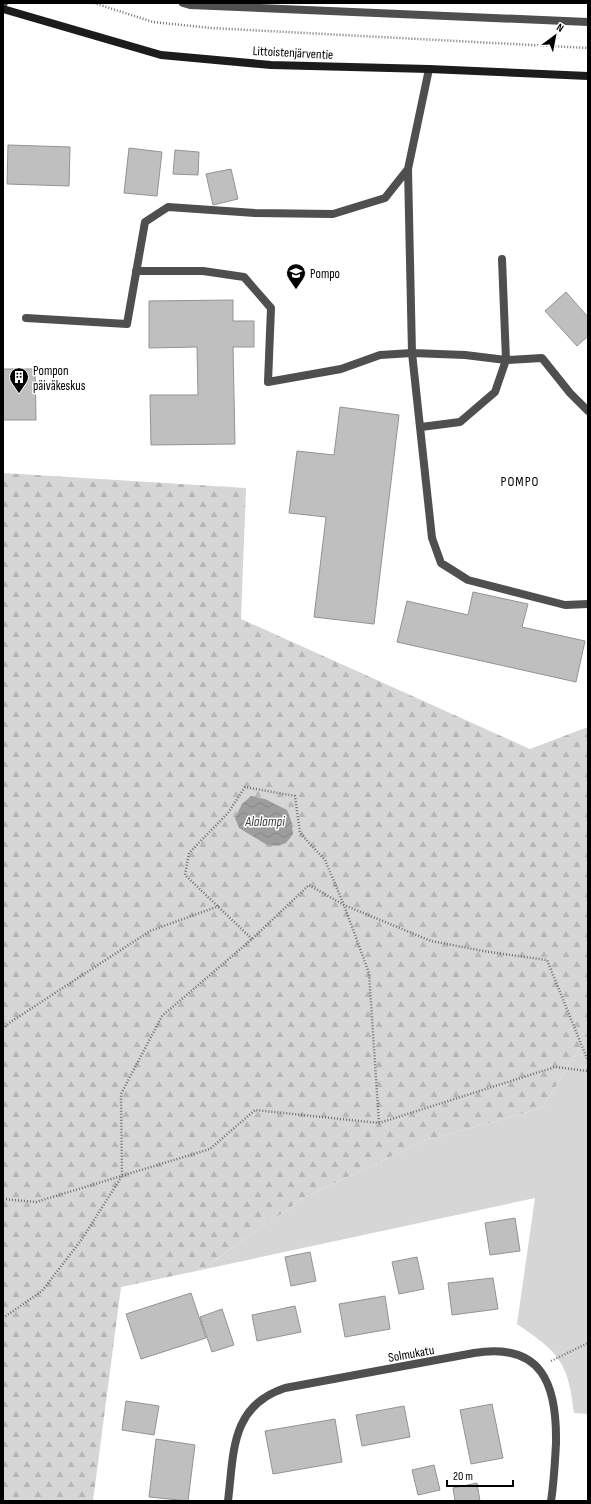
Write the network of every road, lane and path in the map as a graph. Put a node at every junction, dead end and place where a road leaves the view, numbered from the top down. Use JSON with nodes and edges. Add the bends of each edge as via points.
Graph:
{"nodes":[{"id":1,"x":94,"y":3,"type":"edge"},
{"id":2,"x":183,"y":3,"type":"edge"},
{"id":3,"x":3,"y":10,"type":"edge"},
{"id":4,"x":588,"y":22,"type":"edge"},
{"id":5,"x":588,"y":48,"type":"edge"},
{"id":6,"x":429,"y":69,"type":"junction"},
{"id":7,"x":588,"y":76,"type":"edge"},
{"id":8,"x":408,"y":169,"type":"junction"},
{"id":9,"x":502,"y":259,"type":"dead end"},
{"id":10,"x":136,"y":271,"type":"junction"},
{"id":11,"x":26,"y":318,"type":"dead end"},
{"id":12,"x":412,"y":353,"type":"junction"},
{"id":13,"x":506,"y":360,"type":"junction"},
{"id":14,"x":588,"y":411,"type":"edge"},
{"id":15,"x":421,"y":427,"type":"junction"},
{"id":16,"x":588,"y":604,"type":"edge"},
{"id":17,"x":344,"y":905,"type":"junction"},
{"id":18,"x":219,"y":906,"type":"junction"},
{"id":19,"x":252,"y":939,"type":"junction"},
{"id":20,"x":3,"y":1029,"type":"edge"},
{"id":21,"x":588,"y":1061,"type":"edge"},
{"id":22,"x":588,"y":1071,"type":"edge"},
{"id":23,"x":379,"y":1123,"type":"junction"},
{"id":24,"x":122,"y":1176,"type":"junction"},
{"id":25,"x":3,"y":1199,"type":"edge"},
{"id":26,"x":3,"y":1318,"type":"edge"},
{"id":27,"x":588,"y":1343,"type":"edge"},
{"id":28,"x":539,"y":1369,"type":"junction"},
{"id":29,"x":228,"y":1501,"type":"edge"},
{"id":30,"x":551,"y":1501,"type":"edge"}],
"edges":[{"from":1,"to":5,"type":"path","via":[[153,22],[211,28]]},
{"from":2,"to":4,"type":"street"},
{"from":3,"to":6,"type":"street","name":"Littoistenjärventie","via":[[161,55],[271,65]]},
{"from":6,"to":7,"type":"street","name":"Littoistenjärventie"},
{"from":6,"to":8,"type":"street"},
{"from":8,"to":10,"type":"street","via":[[385,198],[333,214],[255,213],[168,207],[145,222]]},
{"from":8,"to":12,"type":"street"},
{"from":9,"to":13,"type":"street"},
{"from":10,"to":11,"type":"street","via":[[127,324]]},
{"from":10,"to":12,"type":"street","via":[[202,271],[244,277],[271,308],[268,382],[341,369],[380,355]]},
{"from":12,"to":13,"type":"street"},
{"from":12,"to":15,"type":"street"},
{"from":13,"to":14,"type":"street","via":[[542,358]]},
{"from":13,"to":15,"type":"street","via":[[494,392],[460,422]]},
{"from":15,"to":16,"type":"street","via":[[432,538],[441,563],[468,580],[564,604]]},
{"from":17,"to":18,"type":"path","via":[[325,860],[300,833],[295,796],[245,787],[228,813],[189,853],[185,875]]},
{"from":17,"to":19,"type":"path","via":[[309,885]]},
{"from":17,"to":21,"type":"path","via":[[431,941],[547,960]]},
{"from":17,"to":23,"type":"path","via":[[369,973]]},
{"from":18,"to":19,"type":"path"},
{"from":18,"to":20,"type":"path","via":[[150,931]]},
{"from":19,"to":24,"type":"path","via":[[162,1016],[121,1094]]},
{"from":22,"to":23,"type":"path","via":[[555,1066]]},
{"from":23,"to":24,"type":"path","via":[[255,1110],[210,1149]]},
{"from":24,"to":25,"type":"path","via":[[36,1202]]},
{"from":24,"to":26,"type":"path","via":[[82,1239],[42,1290]]},
{"from":27,"to":28,"type":"path"},
{"from":28,"to":29,"type":"street","name":"Solmukatu","via":[[509,1352],[486,1351],[274,1392],[257,1402],[239,1428]]},
{"from":28,"to":30,"type":"street","name":"Solmukatu","via":[[550,1388],[556,1416],[555,1474]]}]}
